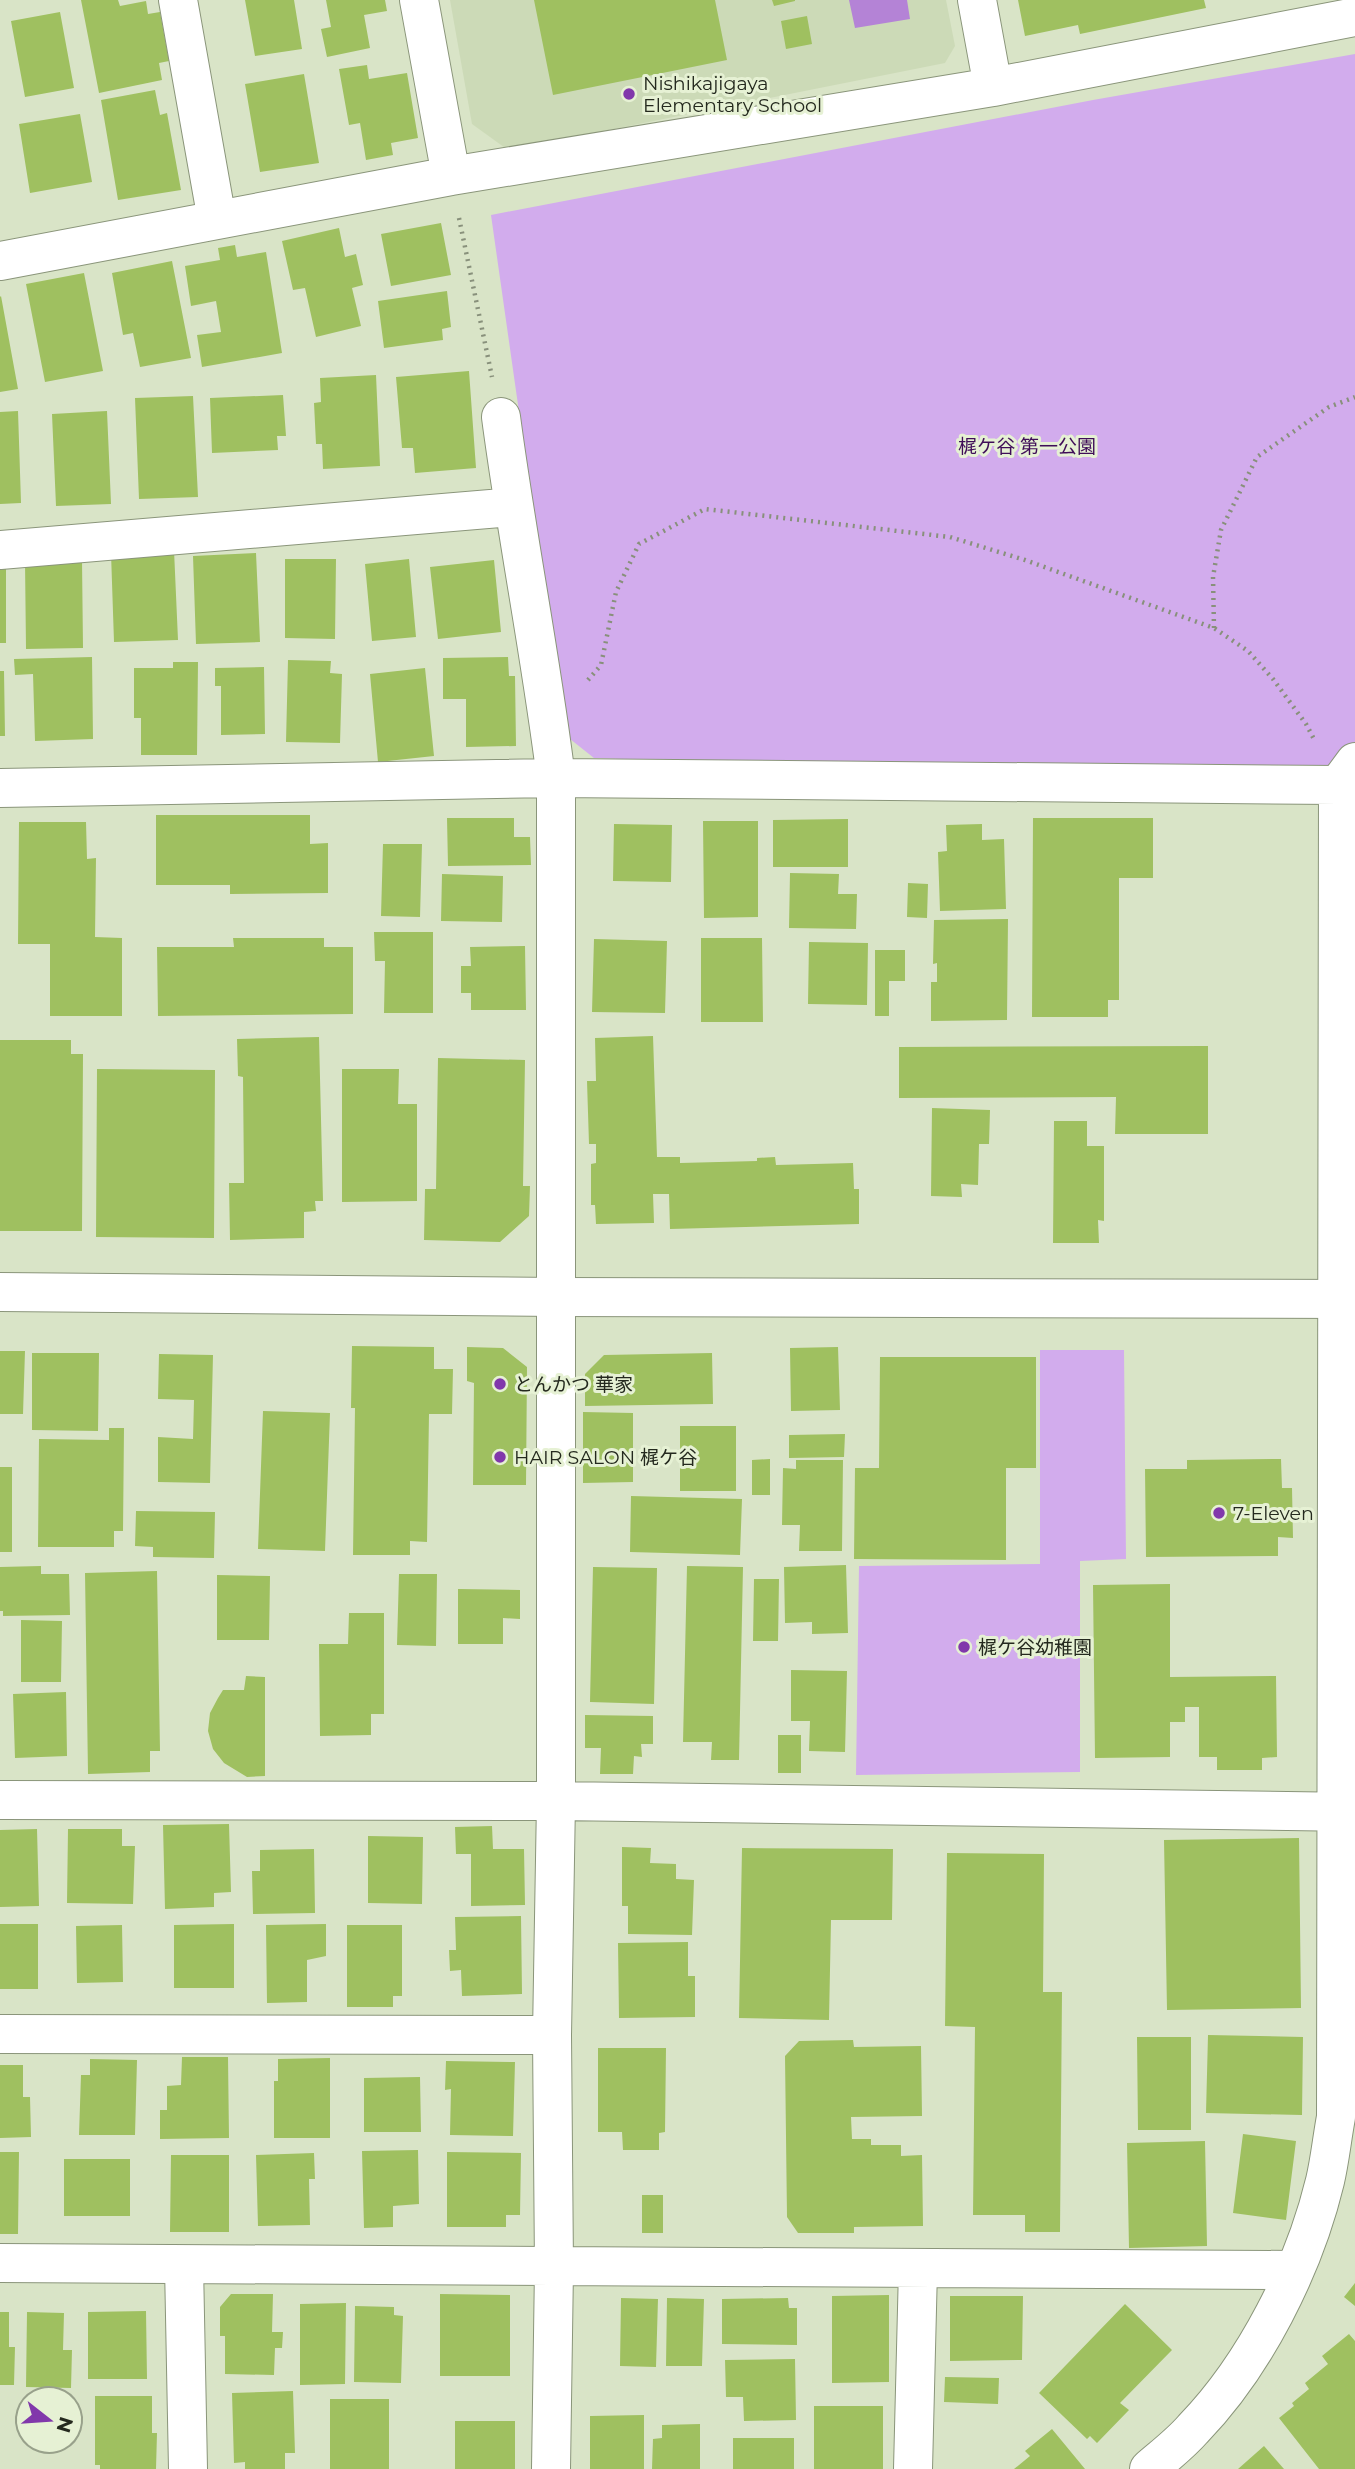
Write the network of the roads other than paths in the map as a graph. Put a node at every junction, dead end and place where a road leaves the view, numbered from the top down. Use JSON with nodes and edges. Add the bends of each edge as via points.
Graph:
{"nodes":[{"id":1,"x":178,"y":0,"type":"edge"},
{"id":2,"x":419,"y":0,"type":"edge"},
{"id":3,"x":977,"y":0,"type":"edge"},
{"id":4,"x":1355,"y":16,"type":"edge"},
{"id":5,"x":993,"y":87,"type":"junction"},
{"id":6,"x":450,"y":176,"type":"junction"},
{"id":7,"x":217,"y":220,"type":"junction"},
{"id":8,"x":0,"y":261,"type":"edge"},
{"id":9,"x":501,"y":417,"type":"road end"},
{"id":10,"x":513,"y":507,"type":"junction"},
{"id":11,"x":0,"y":550,"type":"edge"},
{"id":12,"x":1346,"y":774,"type":"edge"},
{"id":13,"x":556,"y":778,"type":"junction"},
{"id":14,"x":0,"y":788,"type":"edge"},
{"id":15,"x":0,"y":1292,"type":"edge"},
{"id":16,"x":556,"y":1297,"type":"junction"},
{"id":17,"x":1346,"y":1299,"type":"edge"},
{"id":18,"x":0,"y":1800,"type":"edge"},
{"id":19,"x":556,"y":1801,"type":"junction"},
{"id":20,"x":1345,"y":1812,"type":"edge"},
{"id":21,"x":0,"y":2034,"type":"edge"},
{"id":22,"x":552,"y":2035,"type":"junction"},
{"id":23,"x":0,"y":2263,"type":"edge"},
{"id":24,"x":184,"y":2265,"type":"junction"},
{"id":25,"x":554,"y":2267,"type":"junction"},
{"id":26,"x":918,"y":2269,"type":"junction"},
{"id":27,"x":1295,"y":2270,"type":"junction"},
{"id":28,"x":188,"y":2469,"type":"edge"},
{"id":29,"x":551,"y":2469,"type":"edge"},
{"id":30,"x":913,"y":2469,"type":"edge"},
{"id":31,"x":1149,"y":2469,"type":"edge"}],
"edges":[{"from":1,"to":7,"type":"street"},
{"from":2,"to":6,"type":"street"},
{"from":3,"to":5,"type":"street"},
{"from":4,"to":5,"type":"street"},
{"from":5,"to":6,"type":"street"},
{"from":6,"to":7,"type":"street"},
{"from":7,"to":8,"type":"street"},
{"from":9,"to":10,"type":"street"},
{"from":10,"to":11,"type":"street"},
{"from":10,"to":13,"type":"street"},
{"from":12,"to":13,"type":"street"},
{"from":12,"to":17,"type":"street"},
{"from":13,"to":14,"type":"street"},
{"from":13,"to":16,"type":"street"},
{"from":15,"to":16,"type":"street"},
{"from":16,"to":17,"type":"street"},
{"from":16,"to":19,"type":"street"},
{"from":17,"to":20,"type":"street"},
{"from":18,"to":19,"type":"street"},
{"from":19,"to":20,"type":"street"},
{"from":19,"to":22,"type":"street"},
{"from":20,"to":27,"type":"street","via":[[1336,2118],[1325,2180]]},
{"from":21,"to":22,"type":"street"},
{"from":22,"to":25,"type":"street"},
{"from":23,"to":24,"type":"street"},
{"from":24,"to":25,"type":"street"},
{"from":24,"to":28,"type":"street"},
{"from":25,"to":26,"type":"street"},
{"from":25,"to":29,"type":"street"},
{"from":26,"to":27,"type":"street"},
{"from":26,"to":30,"type":"street"},
{"from":27,"to":31,"type":"street","via":[[1248,2360],[1194,2429]]}]}
